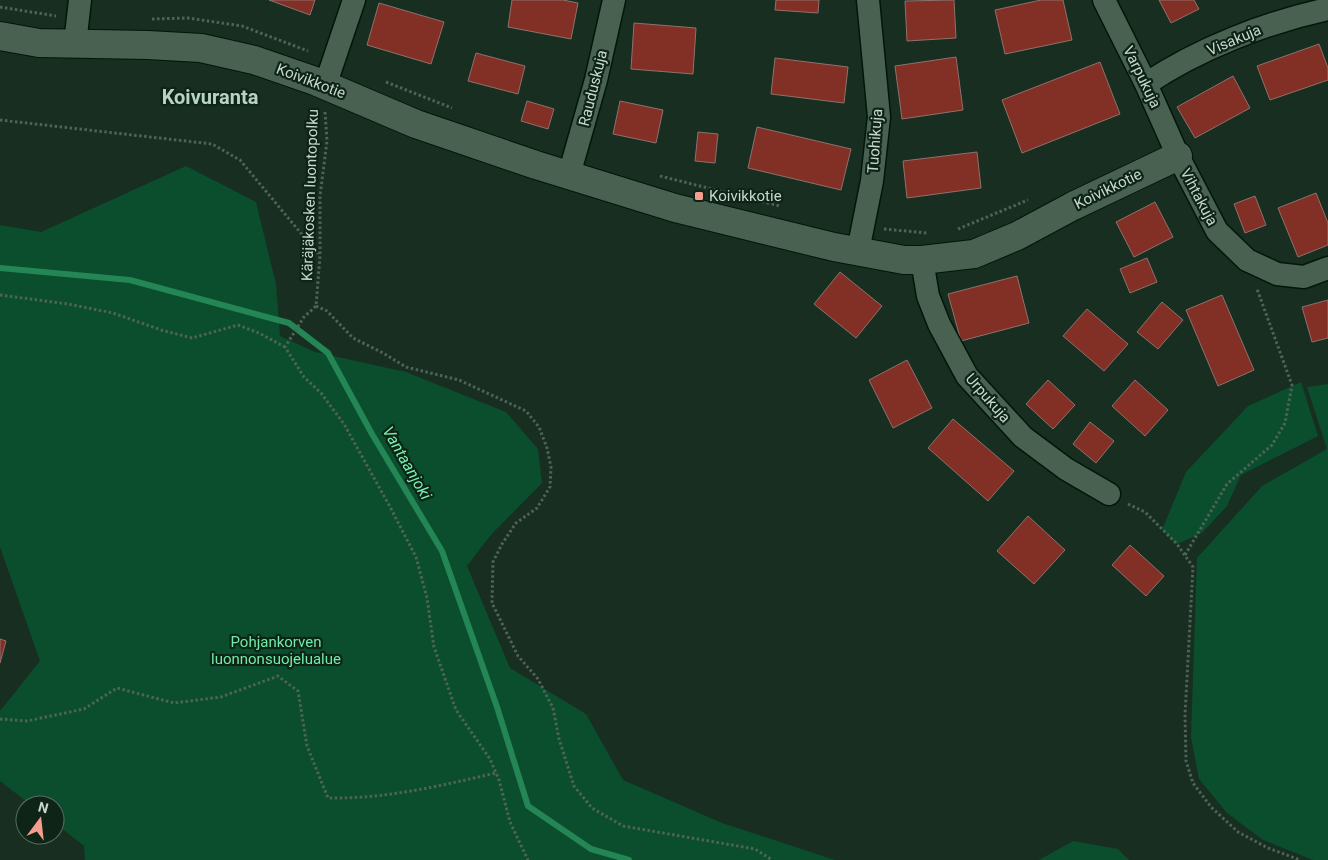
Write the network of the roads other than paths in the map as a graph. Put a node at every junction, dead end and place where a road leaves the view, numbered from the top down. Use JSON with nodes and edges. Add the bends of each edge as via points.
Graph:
{"nodes":[{"id":1,"x":80,"y":0,"type":"edge"},
{"id":2,"x":354,"y":0,"type":"edge"},
{"id":3,"x":614,"y":0,"type":"edge"},
{"id":4,"x":868,"y":0,"type":"edge"},
{"id":5,"x":1104,"y":0,"type":"edge"},
{"id":6,"x":1328,"y":9,"type":"edge"},
{"id":7,"x":0,"y":36,"type":"edge"},
{"id":8,"x":74,"y":44,"type":"junction"},
{"id":9,"x":1146,"y":84,"type":"junction"},
{"id":10,"x":325,"y":86,"type":"junction"},
{"id":11,"x":1178,"y":156,"type":"junction"},
{"id":12,"x":569,"y":175,"type":"junction"},
{"id":13,"x":858,"y":251,"type":"junction"},
{"id":14,"x":922,"y":260,"type":"junction"},
{"id":15,"x":1328,"y":268,"type":"edge"},
{"id":16,"x":1109,"y":494,"type":"road end"}],
"edges":[{"from":1,"to":8,"type":"street"},
{"from":2,"to":10,"type":"street"},
{"from":3,"to":12,"type":"street","name":"Rauduskuja"},
{"from":4,"to":13,"type":"street","name":"Tuohikuja","via":[[879,118],[872,181]]},
{"from":5,"to":9,"type":"street","name":"Varpukuja"},
{"from":6,"to":9,"type":"street","name":"Visakuja","via":[[1299,15],[1243,35],[1170,68]]},
{"from":7,"to":8,"type":"street","name":"Koivikkotie","via":[[40,43]]},
{"from":8,"to":10,"type":"street","name":"Koivikkotie","via":[[201,48],[254,60]]},
{"from":9,"to":11,"type":"street","name":"Varpukuja"},
{"from":10,"to":12,"type":"street","name":"Koivikkotie","via":[[416,124]]},
{"from":11,"to":14,"type":"street","name":"Koivikkotie","via":[[974,254]]},
{"from":11,"to":15,"type":"street","name":"Vihtakuja","via":[[1217,231],[1247,260],[1277,274],[1304,277]]},
{"from":12,"to":13,"type":"street","name":"Koivikkotie","via":[[675,208]]},
{"from":13,"to":14,"type":"street","name":"Koivikkotie","via":[[904,260]]},
{"from":14,"to":16,"type":"street","name":"Urpukuja","via":[[928,296],[967,376],[1024,437],[1066,469]]}]}
